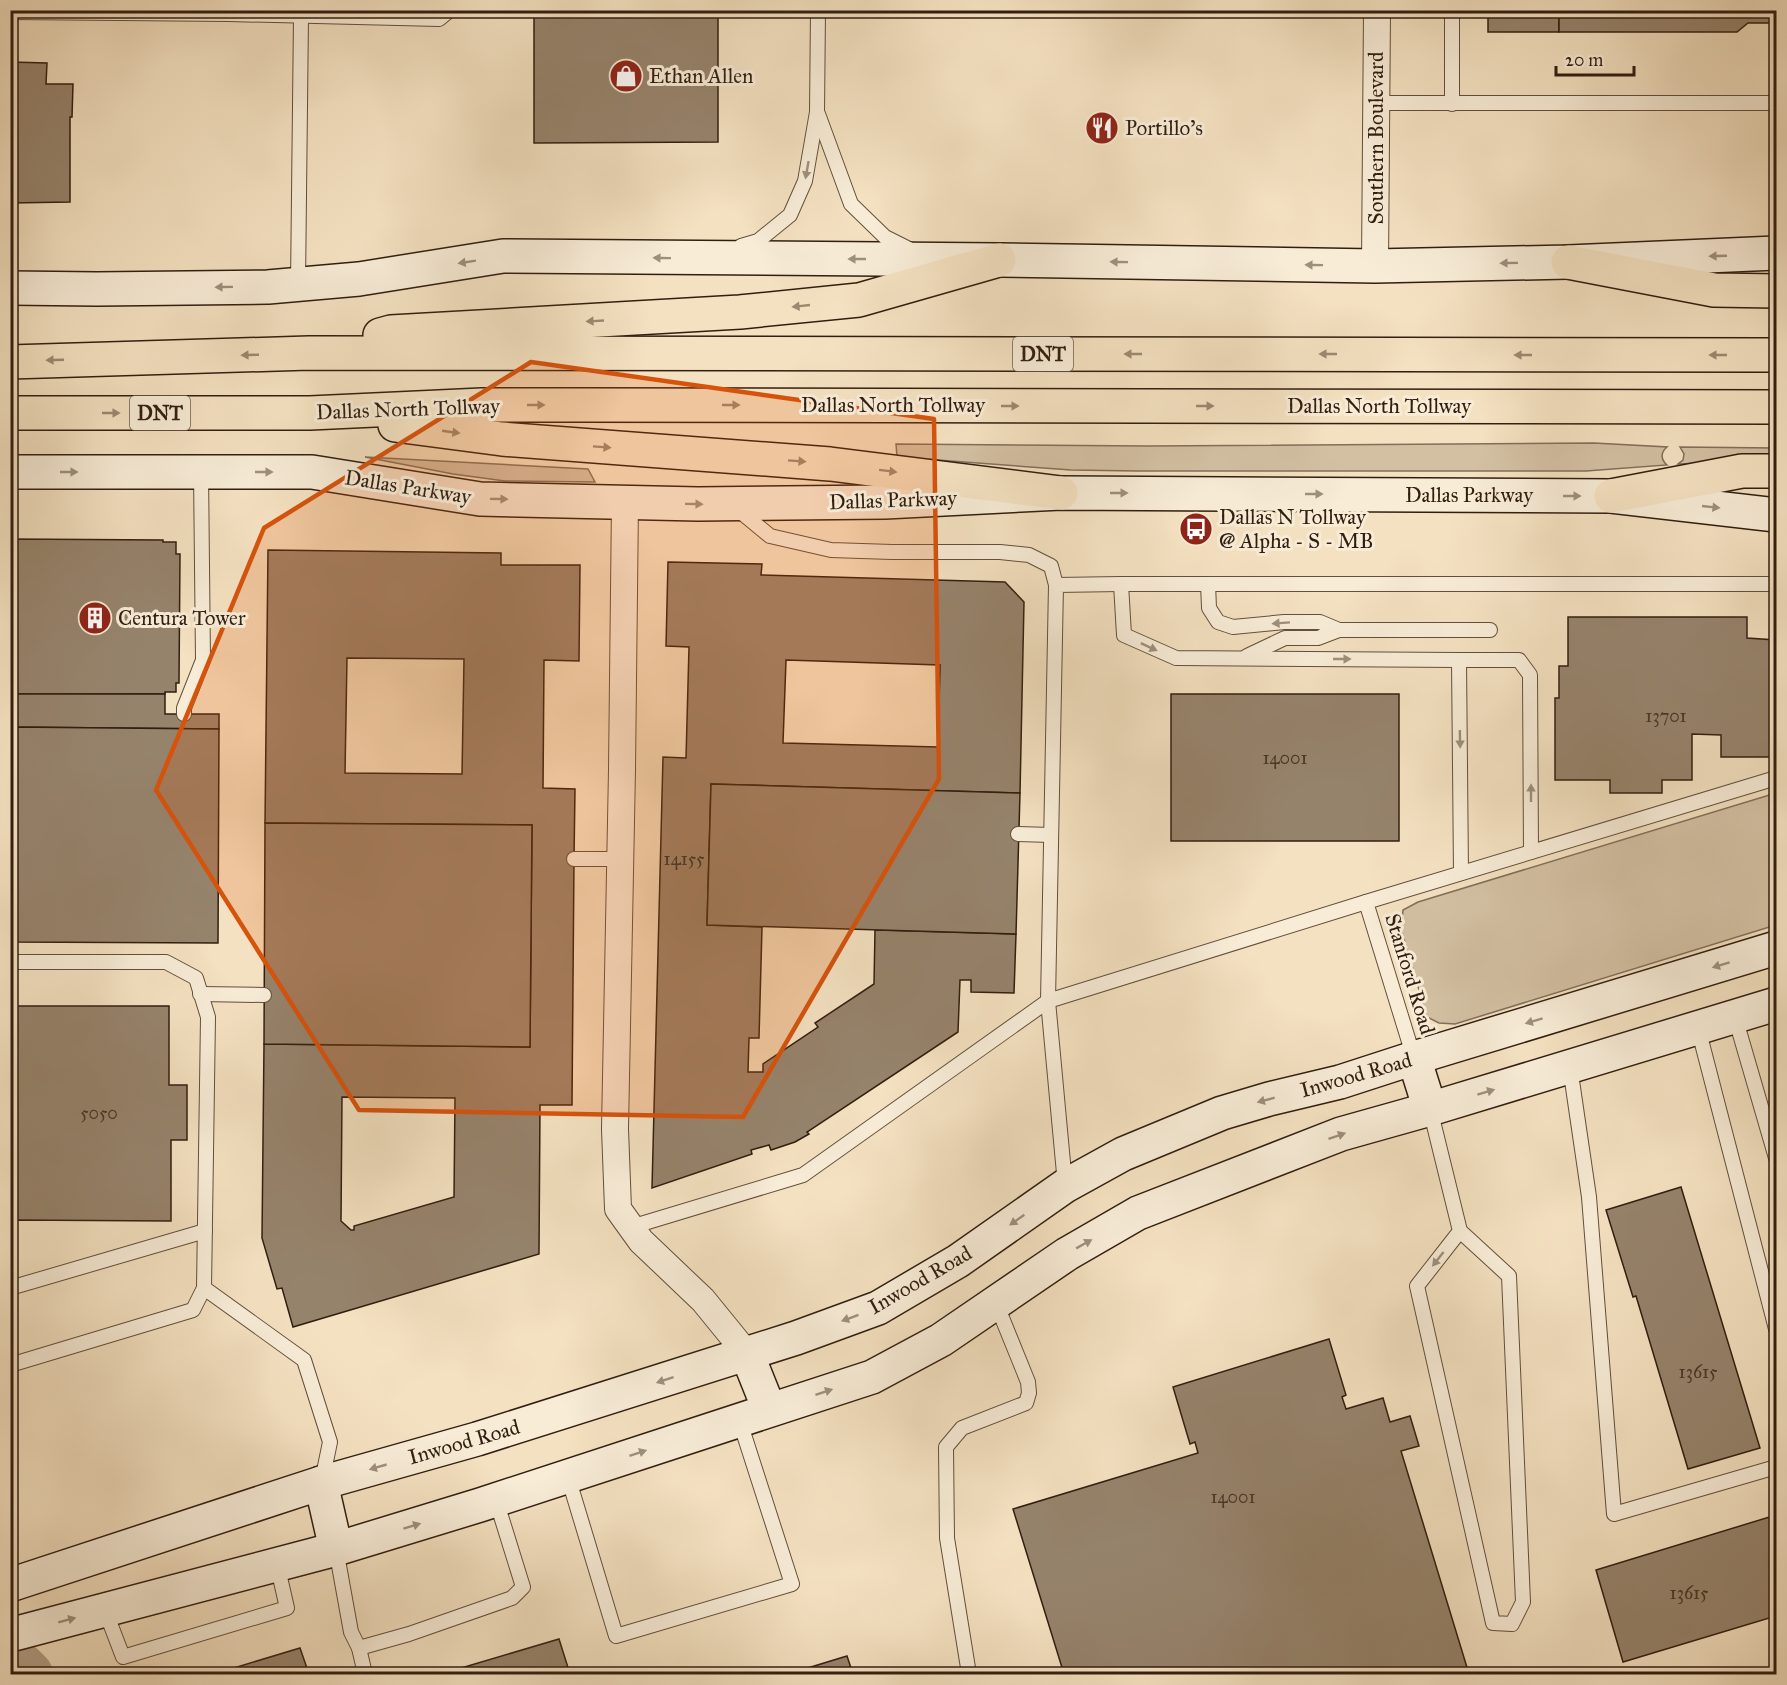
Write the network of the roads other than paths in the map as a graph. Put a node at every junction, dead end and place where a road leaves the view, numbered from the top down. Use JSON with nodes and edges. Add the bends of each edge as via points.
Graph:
{"nodes":[{"id":1,"x":450,"y":10,"type":"edge"},
{"id":2,"x":818,"y":10,"type":"edge"},
{"id":3,"x":1377,"y":10,"type":"edge"},
{"id":4,"x":1452,"y":10,"type":"edge"},
{"id":5,"x":10,"y":12,"type":"edge"},
{"id":6,"x":301,"y":16,"type":"junction"},
{"id":7,"x":1376,"y":103,"type":"junction"},
{"id":8,"x":1776,"y":103,"type":"edge"},
{"id":9,"x":1452,"y":105,"type":"junction"},
{"id":10,"x":817,"y":112,"type":"junction"},
{"id":11,"x":1776,"y":253,"type":"edge"},
{"id":12,"x":703,"y":258,"type":"junction"},
{"id":13,"x":931,"y":259,"type":"junction"},
{"id":14,"x":999,"y":260,"type":"junction"},
{"id":15,"x":1568,"y":262,"type":"junction"},
{"id":16,"x":1375,"y":266,"type":"junction"},
{"id":17,"x":298,"y":284,"type":"junction"},
{"id":18,"x":17,"y":289,"type":"edge"},
{"id":19,"x":1776,"y":291,"type":"edge"},
{"id":20,"x":309,"y":353,"type":"junction"},
{"id":21,"x":1776,"y":355,"type":"edge"},
{"id":22,"x":10,"y":362,"type":"edge"},
{"id":23,"x":1776,"y":406,"type":"edge"},
{"id":24,"x":10,"y":413,"type":"edge"},
{"id":25,"x":310,"y":413,"type":"junction"},
{"id":26,"x":18,"y":470,"type":"edge"},
{"id":27,"x":1776,"y":471,"type":"edge"},
{"id":28,"x":201,"y":472,"type":"junction"},
{"id":29,"x":1060,"y":493,"type":"junction"},
{"id":30,"x":1611,"y":496,"type":"junction"},
{"id":31,"x":626,"y":502,"type":"junction"},
{"id":32,"x":730,"y":503,"type":"junction"},
{"id":33,"x":1776,"y":515,"type":"edge"},
{"id":34,"x":1121,"y":584,"type":"junction"},
{"id":35,"x":1208,"y":584,"type":"junction"},
{"id":36,"x":1776,"y":584,"type":"edge"},
{"id":37,"x":1056,"y":585,"type":"junction"},
{"id":38,"x":1339,"y":630,"type":"junction"},
{"id":39,"x":1490,"y":630,"type":"dead end"},
{"id":40,"x":1242,"y":659,"type":"junction"},
{"id":41,"x":1459,"y":660,"type":"junction"},
{"id":42,"x":184,"y":714,"type":"dead end"},
{"id":43,"x":1776,"y":778,"type":"edge"},
{"id":44,"x":1018,"y":834,"type":"dead end"},
{"id":45,"x":1051,"y":835,"type":"junction"},
{"id":46,"x":1531,"y":852,"type":"junction"},
{"id":47,"x":574,"y":859,"type":"dead end"},
{"id":48,"x":621,"y":859,"type":"junction"},
{"id":49,"x":1461,"y":873,"type":"junction"},
{"id":50,"x":1366,"y":902,"type":"junction"},
{"id":51,"x":1776,"y":948,"type":"edge"},
{"id":52,"x":10,"y":962,"type":"edge"},
{"id":53,"x":200,"y":994,"type":"junction"},
{"id":54,"x":264,"y":995,"type":"dead end"},
{"id":55,"x":1048,"y":1001,"type":"junction"},
{"id":56,"x":1776,"y":1004,"type":"edge"},
{"id":57,"x":1735,"y":1017,"type":"junction"},
{"id":58,"x":1698,"y":1028,"type":"junction"},
{"id":59,"x":1414,"y":1058,"type":"junction"},
{"id":60,"x":1570,"y":1067,"type":"junction"},
{"id":61,"x":1430,"y":1109,"type":"junction"},
{"id":62,"x":1776,"y":1158,"type":"edge"},
{"id":63,"x":1065,"y":1186,"type":"junction"},
{"id":64,"x":631,"y":1227,"type":"junction"},
{"id":65,"x":205,"y":1231,"type":"junction"},
{"id":66,"x":1460,"y":1231,"type":"junction"},
{"id":67,"x":10,"y":1288,"type":"edge"},
{"id":68,"x":204,"y":1288,"type":"junction"},
{"id":69,"x":996,"y":1303,"type":"junction"},
{"id":70,"x":1776,"y":1329,"type":"edge"},
{"id":71,"x":747,"y":1354,"type":"junction"},
{"id":72,"x":10,"y":1365,"type":"edge"},
{"id":73,"x":754,"y":1414,"type":"junction"},
{"id":74,"x":1776,"y":1467,"type":"edge"},
{"id":75,"x":568,"y":1476,"type":"junction"},
{"id":76,"x":321,"y":1483,"type":"junction"},
{"id":77,"x":495,"y":1500,"type":"junction"},
{"id":78,"x":336,"y":1549,"type":"junction"},
{"id":79,"x":277,"y":1564,"type":"junction"},
{"id":80,"x":10,"y":1585,"type":"edge"},
{"id":81,"x":105,"y":1610,"type":"junction"},
{"id":82,"x":10,"y":1635,"type":"edge"},
{"id":83,"x":359,"y":1648,"type":"junction"},
{"id":84,"x":365,"y":1674,"type":"edge"},
{"id":85,"x":969,"y":1674,"type":"edge"}],
"edges":[{"from":1,"to":6,"type":"lane","via":[[439,19]]},
{"from":2,"to":10,"type":"lane"},
{"from":3,"to":7,"type":"street","name":"Southern Boulevard"},
{"from":4,"to":9,"type":"lane"},
{"from":5,"to":6,"type":"lane"},
{"from":6,"to":17,"type":"lane"},
{"from":7,"to":9,"type":"lane"},
{"from":7,"to":16,"type":"street","name":"Southern Boulevard"},
{"from":8,"to":9,"type":"lane"},
{"from":10,"to":12,"type":"lane","one_way":true,"via":[[805,181],[790,215],[758,241]]},
{"from":10,"to":13,"type":"lane","via":[[851,204],[885,237]]},
{"from":11,"to":15,"type":"main road","one_way":true},
{"from":13,"to":12,"type":"main road","one_way":true},
{"from":12,"to":17,"type":"main road","one_way":true,"via":[[503,256],[359,279]]},
{"from":13,"to":14,"type":"main road"},
{"from":16,"to":14,"type":"main road","one_way":true},
{"from":14,"to":20,"type":"highway","one_way":true,"via":[[859,300],[729,313],[391,332]]},
{"from":15,"to":16,"type":"main road","one_way":true},
{"from":15,"to":19,"type":"highway","via":[[1714,290]]},
{"from":17,"to":18,"type":"main road","one_way":true},
{"from":21,"to":20,"type":"highway","number":"DNT","one_way":true},
{"from":20,"to":22,"type":"highway","number":"DNT","one_way":true},
{"from":25,"to":23,"type":"highway","name":"Dallas North Tollway","number":"DNT","one_way":true,"via":[[482,405]]},
{"from":24,"to":25,"type":"highway","name":"Dallas North Tollway","number":"DNT","one_way":true},
{"from":25,"to":29,"type":"highway","one_way":true,"via":[[502,439],[830,464]]},
{"from":26,"to":28,"type":"main road","name":"Dallas Parkway","one_way":true},
{"from":27,"to":30,"type":"highway","via":[[1742,471]]},
{"from":28,"to":31,"type":"main road","name":"Dallas Parkway","one_way":true,"via":[[312,472],[480,499]]},
{"from":28,"to":42,"type":"lane","via":[[203,660]]},
{"from":29,"to":30,"type":"main road","name":"Dallas Parkway","one_way":true},
{"from":29,"to":32,"type":"main road","name":"Dallas Parkway","via":[[885,502]]},
{"from":30,"to":33,"type":"main road","name":"Dallas Parkway","one_way":true},
{"from":31,"to":32,"type":"main road","name":"Dallas Parkway","one_way":true},
{"from":31,"to":48,"type":"street"},
{"from":32,"to":37,"type":"lane","via":[[770,536],[831,550],[1029,555],[1051,566]]},
{"from":34,"to":35,"type":"lane"},
{"from":34,"to":37,"type":"lane"},
{"from":34,"to":40,"type":"lane","one_way":true,"via":[[1124,635],[1176,658]]},
{"from":35,"to":36,"type":"lane"},
{"from":38,"to":35,"type":"lane","one_way":true,"via":[[1320,622],[1233,627],[1218,622],[1209,608]]},
{"from":37,"to":45,"type":"lane"},
{"from":38,"to":39,"type":"lane"},
{"from":38,"to":40,"type":"lane","via":[[1318,638],[1285,638]]},
{"from":40,"to":41,"type":"lane","one_way":true},
{"from":46,"to":41,"type":"lane","one_way":true,"via":[[1530,675],[1519,660]]},
{"from":41,"to":49,"type":"lane","one_way":true},
{"from":43,"to":46,"type":"lane"},
{"from":44,"to":45,"type":"lane"},
{"from":45,"to":55,"type":"lane"},
{"from":46,"to":49,"type":"lane"},
{"from":47,"to":48,"type":"lane"},
{"from":48,"to":64,"type":"street","via":[[615,1129],[618,1209]]},
{"from":49,"to":50,"type":"lane"},
{"from":50,"to":55,"type":"lane"},
{"from":50,"to":59,"type":"lane","name":"Stanford Road"},
{"from":51,"to":59,"type":"main road","name":"Inwood Road","one_way":true},
{"from":52,"to":53,"type":"lane","via":[[166,962],[196,978]]},
{"from":53,"to":54,"type":"lane"},
{"from":53,"to":65,"type":"lane","via":[[208,1017]]},
{"from":55,"to":63,"type":"lane"},
{"from":55,"to":64,"type":"lane","via":[[803,1175]]},
{"from":56,"to":57,"type":"main road"},
{"from":57,"to":58,"type":"main road"},
{"from":57,"to":62,"type":"lane"},
{"from":58,"to":60,"type":"main road"},
{"from":58,"to":70,"type":"lane"},
{"from":59,"to":61,"type":"main road"},
{"from":59,"to":63,"type":"main road","name":"Inwood Road","one_way":true,"via":[[1222,1113],[1123,1154]]},
{"from":61,"to":60,"type":"main road","one_way":true},
{"from":60,"to":74,"type":"lane","via":[[1589,1197],[1614,1514]]},
{"from":61,"to":66,"type":"lane"},
{"from":69,"to":61,"type":"main road","one_way":true,"via":[[1067,1254],[1138,1213],[1341,1134]]},
{"from":63,"to":71,"type":"main road","name":"Inwood Road","one_way":true,"via":[[958,1261],[878,1308]]},
{"from":64,"to":71,"type":"street","via":[[703,1300]]},
{"from":65,"to":67,"type":"lane"},
{"from":65,"to":68,"type":"lane"},
{"from":66,"to":66,"type":"lane","one_way":true,"via":[[1417,1286],[1493,1623],[1512,1624],[1523,1602],[1509,1276]]},
{"from":68,"to":72,"type":"lane","via":[[193,1310]]},
{"from":68,"to":76,"type":"lane","via":[[304,1360],[330,1442]]},
{"from":73,"to":69,"type":"main road","one_way":true,"via":[[873,1377]]},
{"from":69,"to":85,"type":"lane","via":[[1029,1393],[1026,1403],[962,1428],[946,1447],[947,1538]]},
{"from":71,"to":73,"type":"main road"},
{"from":71,"to":76,"type":"main road","name":"Inwood Road","one_way":true,"via":[[477,1440]]},
{"from":75,"to":73,"type":"main road","one_way":true},
{"from":73,"to":75,"type":"lane","via":[[792,1584],[616,1636]]},
{"from":75,"to":77,"type":"main road"},
{"from":76,"to":78,"type":"main road"},
{"from":76,"to":80,"type":"main road","name":"Inwood Road"},
{"from":78,"to":77,"type":"main road","one_way":true},
{"from":77,"to":83,"type":"lane","via":[[523,1587],[512,1598]]},
{"from":78,"to":79,"type":"main road"},
{"from":78,"to":83,"type":"lane","via":[[351,1632]]},
{"from":79,"to":81,"type":"main road"},
{"from":79,"to":81,"type":"lane","via":[[287,1608],[123,1657]]},
{"from":82,"to":81,"type":"main road","one_way":true},
{"from":83,"to":84,"type":"lane"}]}
